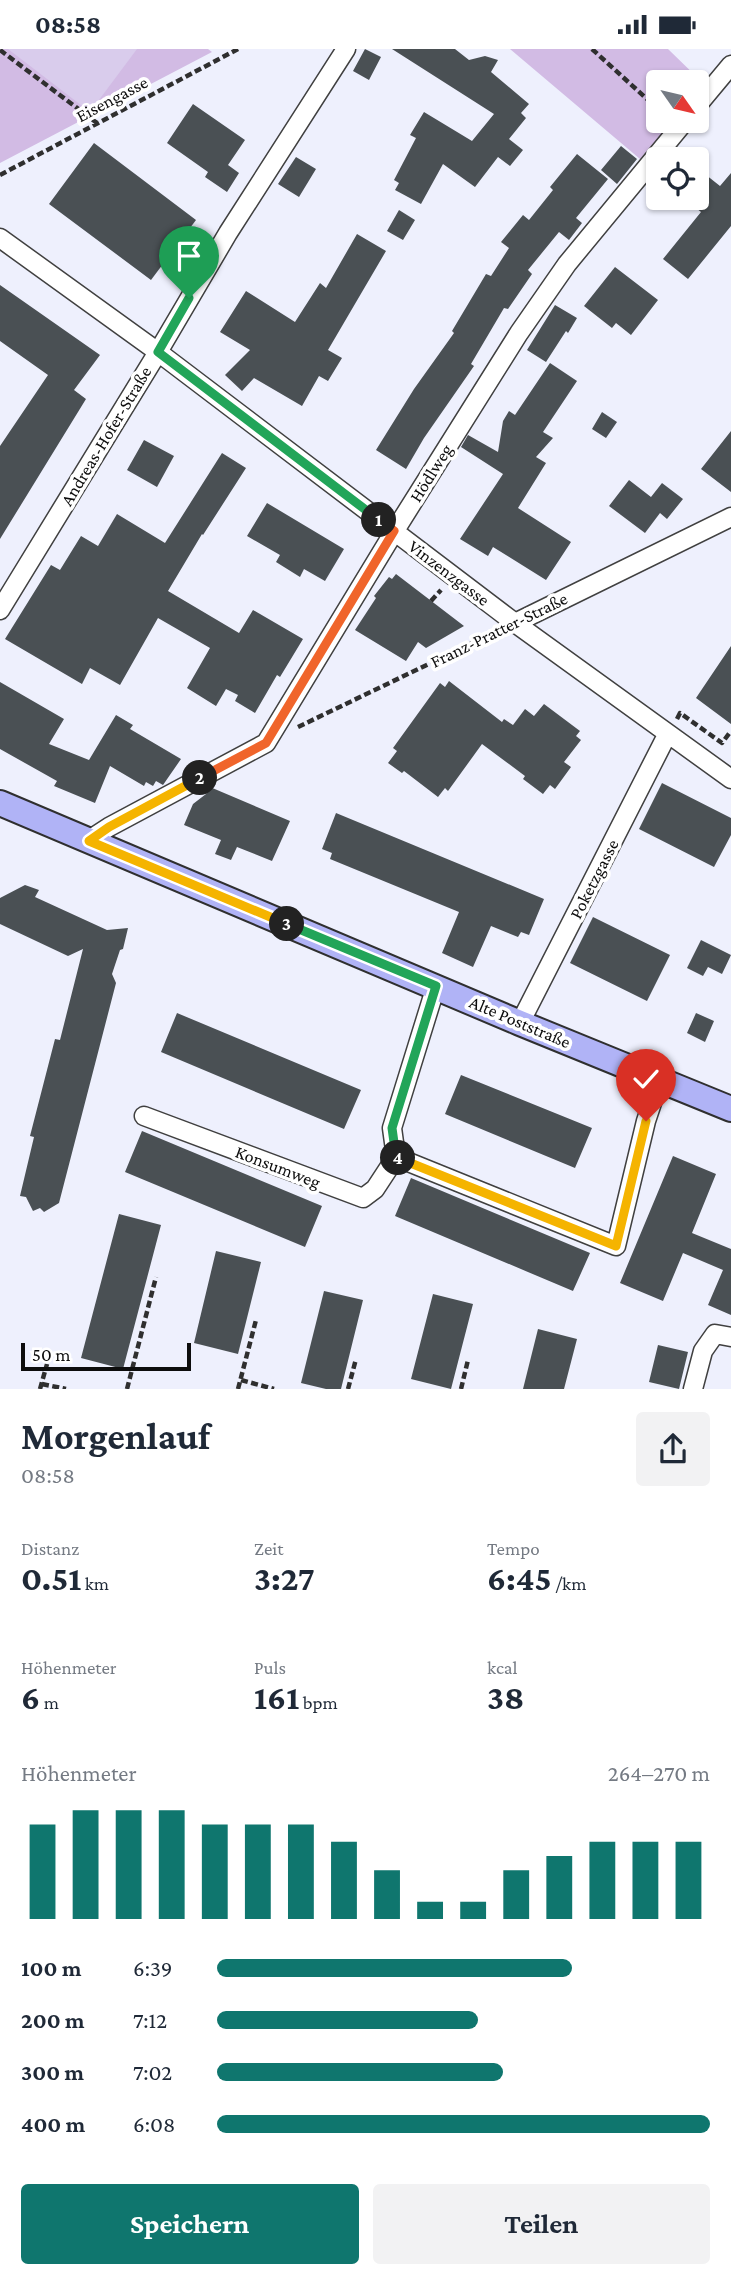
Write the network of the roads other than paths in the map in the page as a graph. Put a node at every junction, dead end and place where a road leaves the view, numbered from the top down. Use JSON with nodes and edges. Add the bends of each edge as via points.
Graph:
{"nodes":[{"id":1,"x":346,"y":49,"type":"edge"},
{"id":2,"x":731,"y":65,"type":"edge"},
{"id":3,"x":709,"y":91,"type":"edge"},
{"id":4,"x":675,"y":133,"type":"edge"},
{"id":5,"x":0,"y":238,"type":"edge"},
{"id":6,"x":158,"y":352,"type":"junction"},
{"id":7,"x":731,"y":517,"type":"edge"},
{"id":8,"x":394,"y":531,"type":"junction"},
{"id":9,"x":0,"y":610,"type":"edge"},
{"id":10,"x":515,"y":622,"type":"junction"},
{"id":11,"x":667,"y":735,"type":"junction"},
{"id":12,"x":731,"y":779,"type":"edge"},
{"id":13,"x":0,"y":803,"type":"edge"},
{"id":14,"x":89,"y":841,"type":"junction"},
{"id":15,"x":436,"y":986,"type":"junction"},
{"id":16,"x":520,"y":1023,"type":"junction"},
{"id":17,"x":660,"y":1079,"type":"junction"},
{"id":18,"x":731,"y":1109,"type":"edge"},
{"id":19,"x":144,"y":1116,"type":"dead end"},
{"id":20,"x":396,"y":1157,"type":"junction"},
{"id":21,"x":731,"y":1336,"type":"edge"},
{"id":22,"x":693,"y":1389,"type":"edge"}],
"edges":[{"from":1,"to":6,"type":"street","name":"Andreas-Hofer-Straße"},
{"from":2,"to":3,"type":"street"},
{"from":4,"to":8,"type":"street","name":"Hödlweg","via":[[567,264]]},
{"from":5,"to":6,"type":"street","name":"Vinzenzgasse"},
{"from":6,"to":8,"type":"street","name":"Vinzenzgasse"},
{"from":6,"to":9,"type":"street","name":"Andreas-Hofer-Straße"},
{"from":7,"to":10,"type":"street","name":"Franz-Pratter-Straße"},
{"from":8,"to":10,"type":"street","name":"Vinzenzgasse"},
{"from":8,"to":14,"type":"street","name":"Hödlweg","via":[[266,743]]},
{"from":10,"to":11,"type":"street","name":"Vinzenzgasse"},
{"from":11,"to":12,"type":"street","name":"Vinzenzgasse"},
{"from":11,"to":16,"type":"street","name":"Poketzgasse"},
{"from":13,"to":14,"type":"main road","name":"Alte Poststraße"},
{"from":14,"to":15,"type":"main road","name":"Alte Poststraße"},
{"from":15,"to":16,"type":"main road","name":"Alte Poststraße"},
{"from":15,"to":20,"type":"street","via":[[392,1128]]},
{"from":16,"to":17,"type":"main road","name":"Alte Poststraße"},
{"from":17,"to":18,"type":"main road","name":"Alte Poststraße"},
{"from":17,"to":20,"type":"street","via":[[616,1246]]},
{"from":19,"to":20,"type":"street","name":"Konsumweg","via":[[363,1198],[375,1189]]},
{"from":21,"to":22,"type":"street","via":[[715,1334],[702,1351]]}]}
